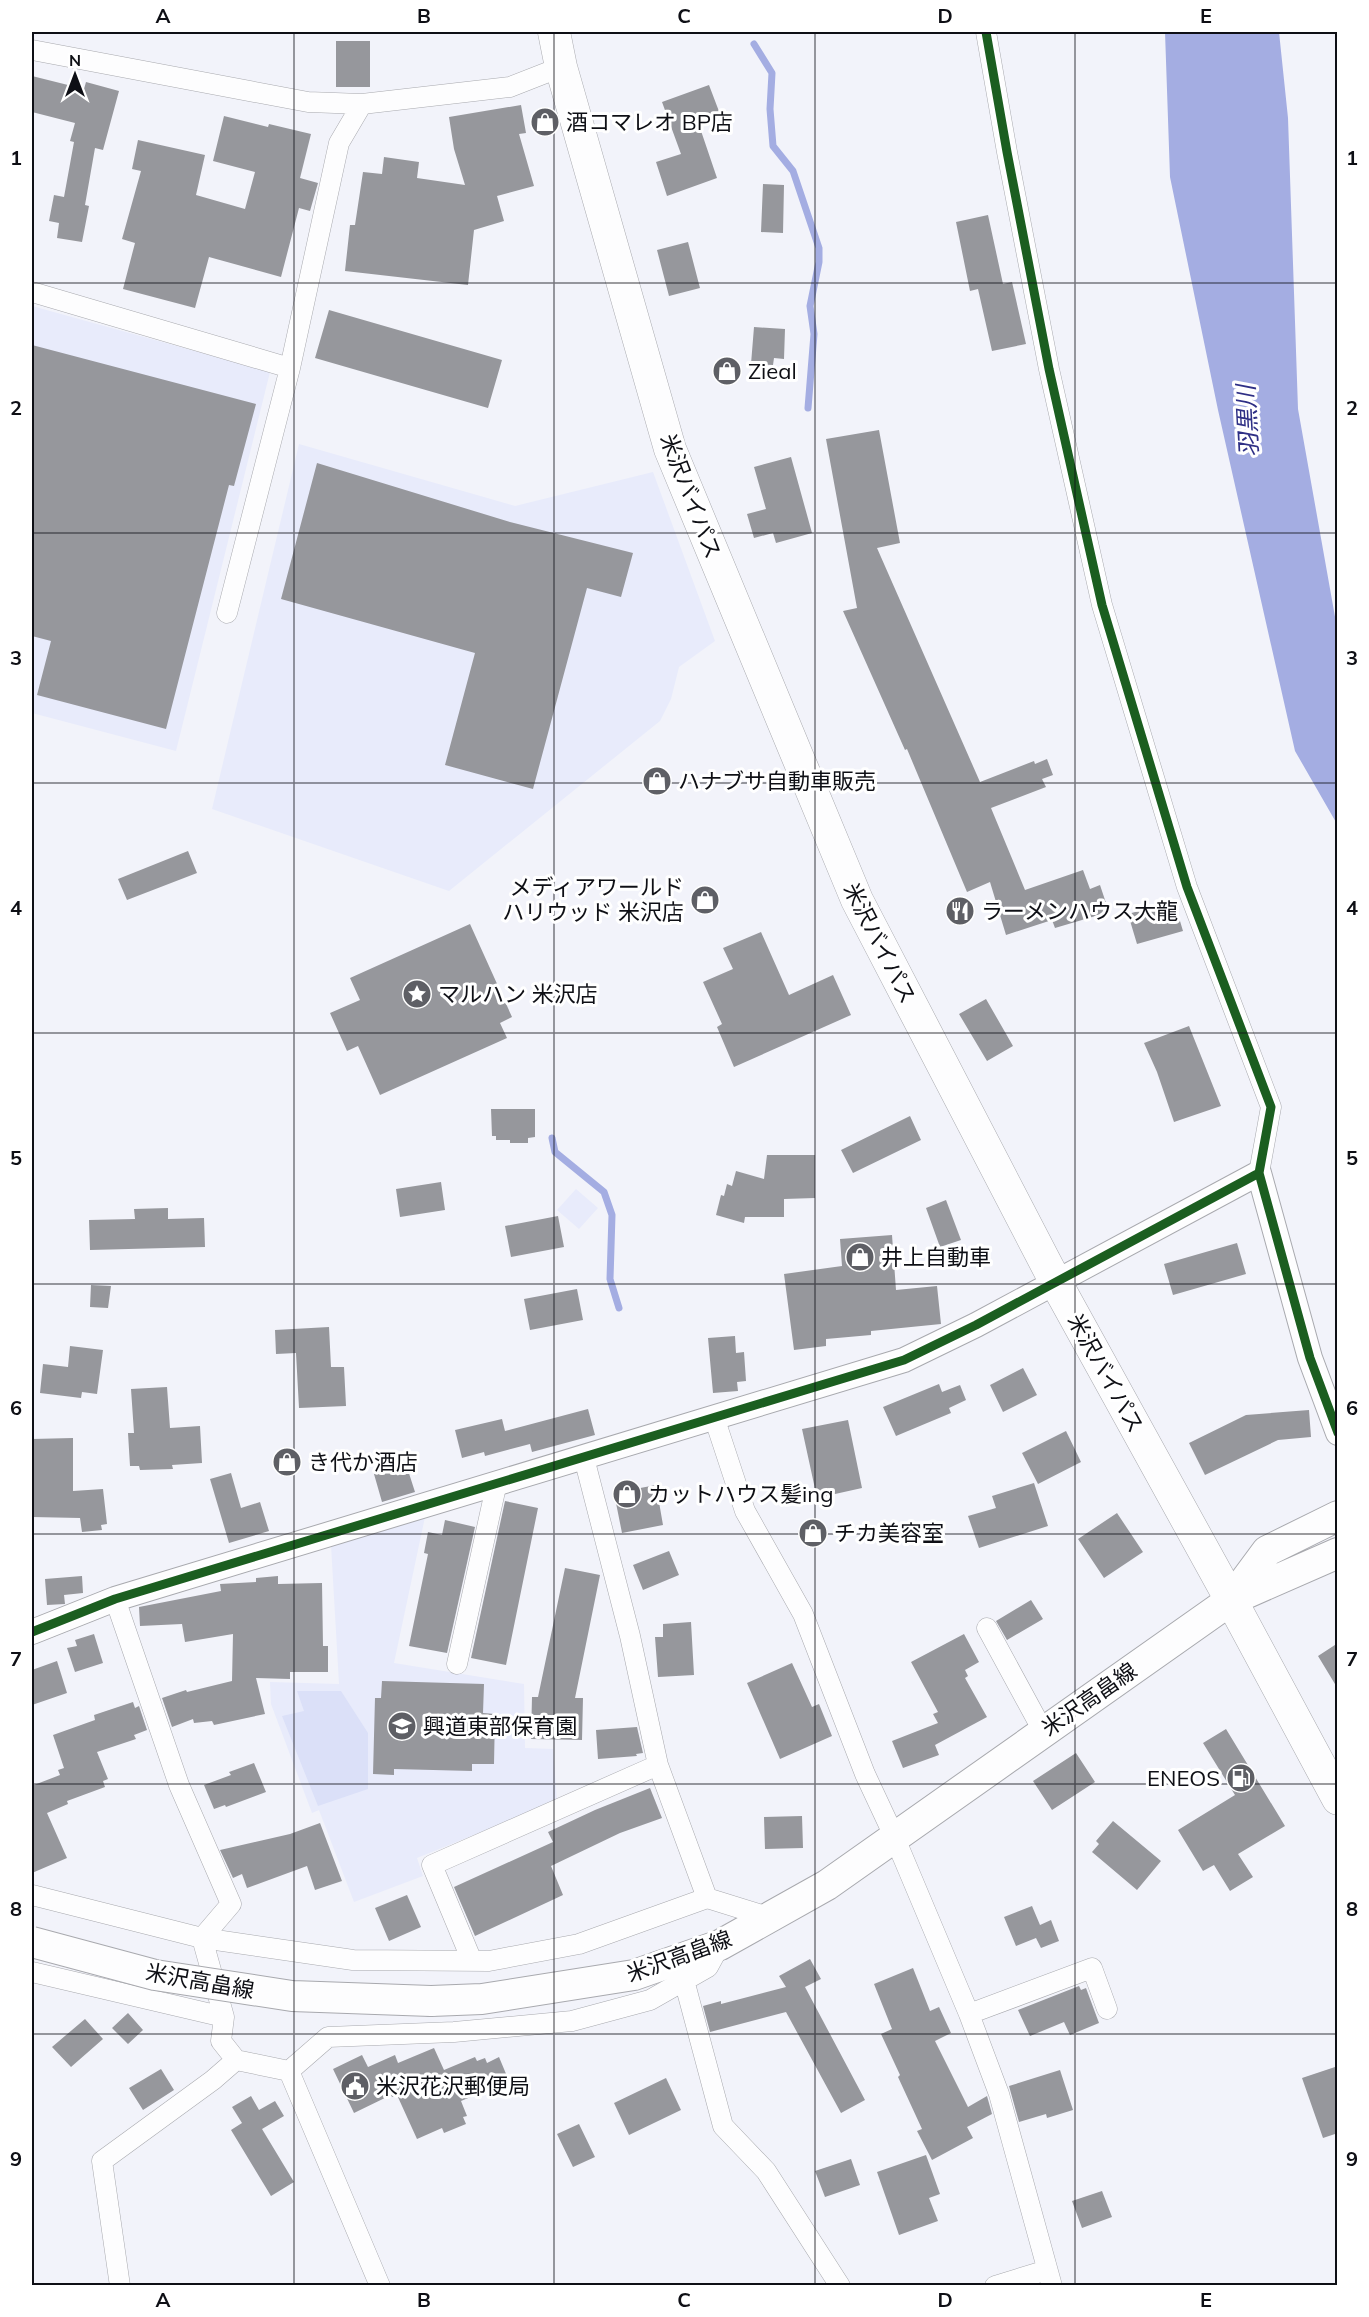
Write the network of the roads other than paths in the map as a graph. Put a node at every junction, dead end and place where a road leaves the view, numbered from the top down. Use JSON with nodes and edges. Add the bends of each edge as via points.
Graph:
{"nodes":[{"id":1,"x":554,"y":32,"type":"edge"},
{"id":2,"x":986,"y":32,"type":"edge"},
{"id":3,"x":32,"y":50,"type":"edge"},
{"id":4,"x":561,"y":67,"type":"junction"},
{"id":5,"x":362,"y":104,"type":"junction"},
{"id":6,"x":32,"y":292,"type":"edge"},
{"id":7,"x":290,"y":368,"type":"junction"},
{"id":8,"x":227,"y":613,"type":"dead end"},
{"id":9,"x":1259,"y":1173,"type":"junction"},
{"id":10,"x":1055,"y":1281,"type":"junction"},
{"id":11,"x":714,"y":1417,"type":"junction"},
{"id":12,"x":1338,"y":1433,"type":"edge"},
{"id":13,"x":584,"y":1458,"type":"junction"},
{"id":14,"x":497,"y":1482,"type":"junction"},
{"id":15,"x":1338,"y":1516,"type":"edge"},
{"id":16,"x":1338,"y":1553,"type":"edge"},
{"id":17,"x":115,"y":1599,"type":"junction"},
{"id":18,"x":1231,"y":1600,"type":"junction"},
{"id":19,"x":987,"y":1628,"type":"dead end"},
{"id":20,"x":32,"y":1632,"type":"edge"},
{"id":21,"x":457,"y":1664,"type":"dead end"},
{"id":22,"x":1043,"y":1731,"type":"junction"},
{"id":23,"x":658,"y":1765,"type":"junction"},
{"id":24,"x":1338,"y":1799,"type":"edge"},
{"id":25,"x":894,"y":1836,"type":"junction"},
{"id":26,"x":32,"y":1895,"type":"edge"},
{"id":27,"x":707,"y":1898,"type":"junction"},
{"id":28,"x":768,"y":1917,"type":"junction"},
{"id":29,"x":202,"y":1938,"type":"junction"},
{"id":30,"x":32,"y":1942,"type":"edge"},
{"id":31,"x":720,"y":1945,"type":"junction"},
{"id":32,"x":472,"y":1961,"type":"junction"},
{"id":33,"x":32,"y":1972,"type":"edge"},
{"id":34,"x":684,"y":1980,"type":"junction"},
{"id":35,"x":1107,"y":2009,"type":"dead end"},
{"id":36,"x":969,"y":2014,"type":"junction"},
{"id":37,"x":224,"y":2017,"type":"junction"},
{"id":38,"x":236,"y":2060,"type":"junction"},
{"id":39,"x":289,"y":2071,"type":"junction"},
{"id":40,"x":1050,"y":2278,"type":"edge"},
{"id":41,"x":120,"y":2286,"type":"edge"},
{"id":42,"x":380,"y":2286,"type":"edge"},
{"id":43,"x":840,"y":2286,"type":"edge"},
{"id":44,"x":995,"y":2286,"type":"edge"}],
"edges":[{"from":1,"to":4,"type":"highway","name":"米沢バイパス"},
{"from":2,"to":9,"type":"street","via":[[1049,369],[1102,605],[1187,887],[1271,1107]]},
{"from":3,"to":5,"type":"street","via":[[308,102]]},
{"from":4,"to":5,"type":"street","via":[[510,87]]},
{"from":4,"to":10,"type":"highway","name":"米沢バイパス","via":[[675,460],[857,900]]},
{"from":5,"to":7,"type":"street","via":[[339,143]]},
{"from":6,"to":7,"type":"street"},
{"from":7,"to":8,"type":"street"},
{"from":9,"to":10,"type":"street"},
{"from":9,"to":12,"type":"street","via":[[1310,1358]]},
{"from":10,"to":11,"type":"street","via":[[904,1360]]},
{"from":10,"to":18,"type":"highway","name":"米沢バイパス"},
{"from":11,"to":13,"type":"street"},
{"from":11,"to":25,"type":"street","via":[[745,1511],[802,1614]]},
{"from":13,"to":14,"type":"street"},
{"from":13,"to":23,"type":"street","via":[[630,1636]]},
{"from":14,"to":17,"type":"street"},
{"from":14,"to":21,"type":"street"},
{"from":15,"to":18,"type":"main road","name":"米沢高畠線","via":[[1267,1551]]},
{"from":16,"to":18,"type":"main road","name":"米沢高畠線"},
{"from":17,"to":20,"type":"street"},
{"from":17,"to":29,"type":"street","via":[[179,1785],[231,1904]]},
{"from":18,"to":22,"type":"main road","name":"米沢高畠線"},
{"from":18,"to":24,"type":"highway","name":"米沢バイパス"},
{"from":19,"to":22,"type":"street"},
{"from":22,"to":25,"type":"main road","name":"米沢高畠線"},
{"from":23,"to":27,"type":"street"},
{"from":23,"to":32,"type":"street","via":[[432,1864]]},
{"from":25,"to":28,"type":"main road","name":"米沢高畠線","via":[[827,1885]]},
{"from":25,"to":36,"type":"street"},
{"from":26,"to":29,"type":"street"},
{"from":27,"to":28,"type":"street"},
{"from":27,"to":32,"type":"street","via":[[579,1944]]},
{"from":28,"to":31,"type":"main road","name":"米沢高畠線"},
{"from":29,"to":32,"type":"street","via":[[353,1960]]},
{"from":29,"to":37,"type":"street"},
{"from":30,"to":31,"type":"main road","name":"米沢高畠線","bridge":true,"via":[[155,1975],[292,1996],[430,2001],[482,1999],[634,1975]]},
{"from":31,"to":34,"type":"street","via":[[708,1967]]},
{"from":33,"to":37,"type":"street"},
{"from":34,"to":39,"type":"street","via":[[650,2000],[572,2021],[454,2032],[328,2037]]},
{"from":34,"to":43,"type":"street","via":[[723,2126],[766,2171]]},
{"from":35,"to":36,"type":"street","via":[[1092,1968]]},
{"from":36,"to":40,"type":"street","via":[[999,2094]]},
{"from":37,"to":38,"type":"street","via":[[221,2041]]},
{"from":38,"to":39,"type":"street"},
{"from":38,"to":41,"type":"street","via":[[102,2161]]},
{"from":39,"to":42,"type":"street"},
{"from":40,"to":44,"type":"street"}]}
